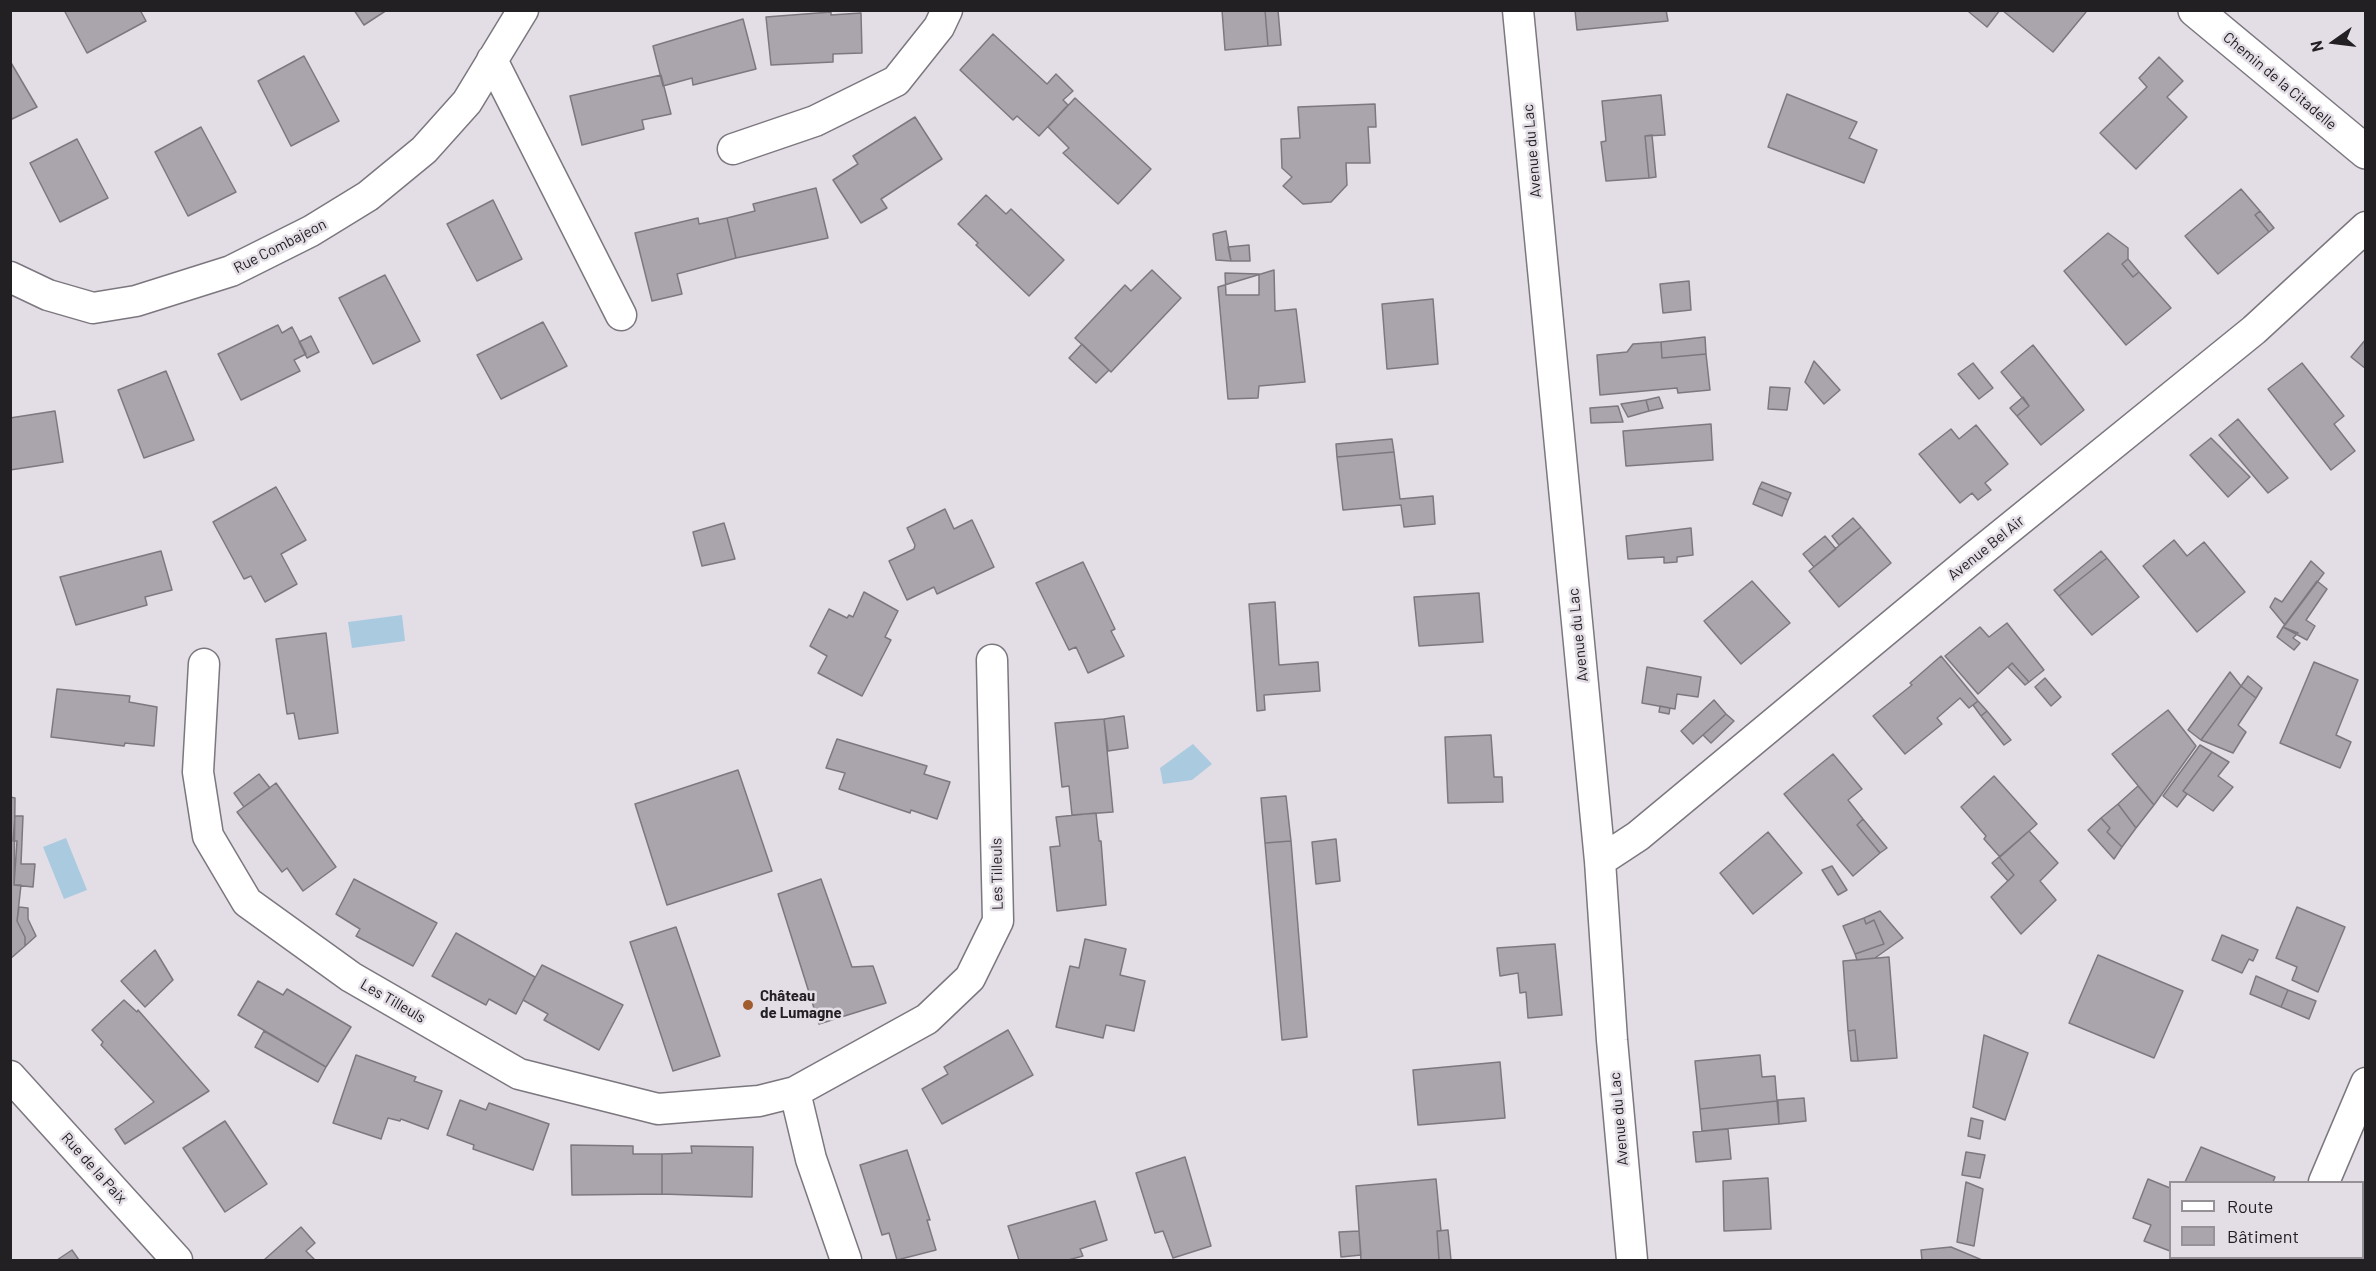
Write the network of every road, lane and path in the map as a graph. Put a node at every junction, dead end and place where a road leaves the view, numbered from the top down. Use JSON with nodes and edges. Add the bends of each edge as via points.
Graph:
{"nodes":[{"id":1,"x":946,"y":10,"type":"edge"},
{"id":2,"x":1518,"y":10,"type":"edge"},
{"id":3,"x":2195,"y":10,"type":"edge"},
{"id":4,"x":509,"y":18,"type":"edge"},
{"id":5,"x":492,"y":60,"type":"junction"},
{"id":6,"x":733,"y":149,"type":"dead end"},
{"id":7,"x":2366,"y":152,"type":"edge"},
{"id":8,"x":2366,"y":227,"type":"edge"},
{"id":9,"x":10,"y":277,"type":"edge"},
{"id":10,"x":621,"y":315,"type":"dead end"},
{"id":11,"x":992,"y":660,"type":"dead end"},
{"id":12,"x":204,"y":664,"type":"dead end"},
{"id":13,"x":1600,"y":861,"type":"junction"},
{"id":14,"x":10,"y":1076,"type":"edge"},
{"id":15,"x":2366,"y":1083,"type":"edge"},
{"id":16,"x":795,"y":1092,"type":"junction"},
{"id":17,"x":2324,"y":1181,"type":"edge"},
{"id":18,"x":177,"y":1260,"type":"edge"},
{"id":19,"x":846,"y":1260,"type":"edge"},
{"id":20,"x":1632,"y":1260,"type":"edge"}],
"edges":[{"from":1,"to":6,"type":"street","via":[[939,27],[896,81],[815,121]]},
{"from":2,"to":13,"type":"street","name":"Avenue du Lac"},
{"from":3,"to":7,"type":"street","name":"Chemin de la Citadelle"},
{"from":4,"to":5,"type":"street","name":"Rue Combajeon"},
{"from":5,"to":9,"type":"street","name":"Rue Combajeon","via":[[467,102],[431,142],[368,196],[311,231],[231,271],[136,301],[93,308],[48,295]]},
{"from":5,"to":10,"type":"street"},
{"from":8,"to":13,"type":"street","name":"Avenue Bel Air","via":[[2254,330],[1638,836]]},
{"from":11,"to":16,"type":"street","name":"Les Tilleuls","via":[[998,921],[970,978],[927,1019]]},
{"from":12,"to":16,"type":"street","name":"Les Tilleuls","via":[[198,772],[208,836],[247,902],[256,909],[351,977],[519,1074],[658,1109],[759,1101]]},
{"from":13,"to":20,"type":"street","name":"Avenue du Lac"},
{"from":14,"to":18,"type":"street","name":"Rue de la Paix"},
{"from":15,"to":17,"type":"street"},
{"from":16,"to":19,"type":"street","via":[[811,1159]]}]}
